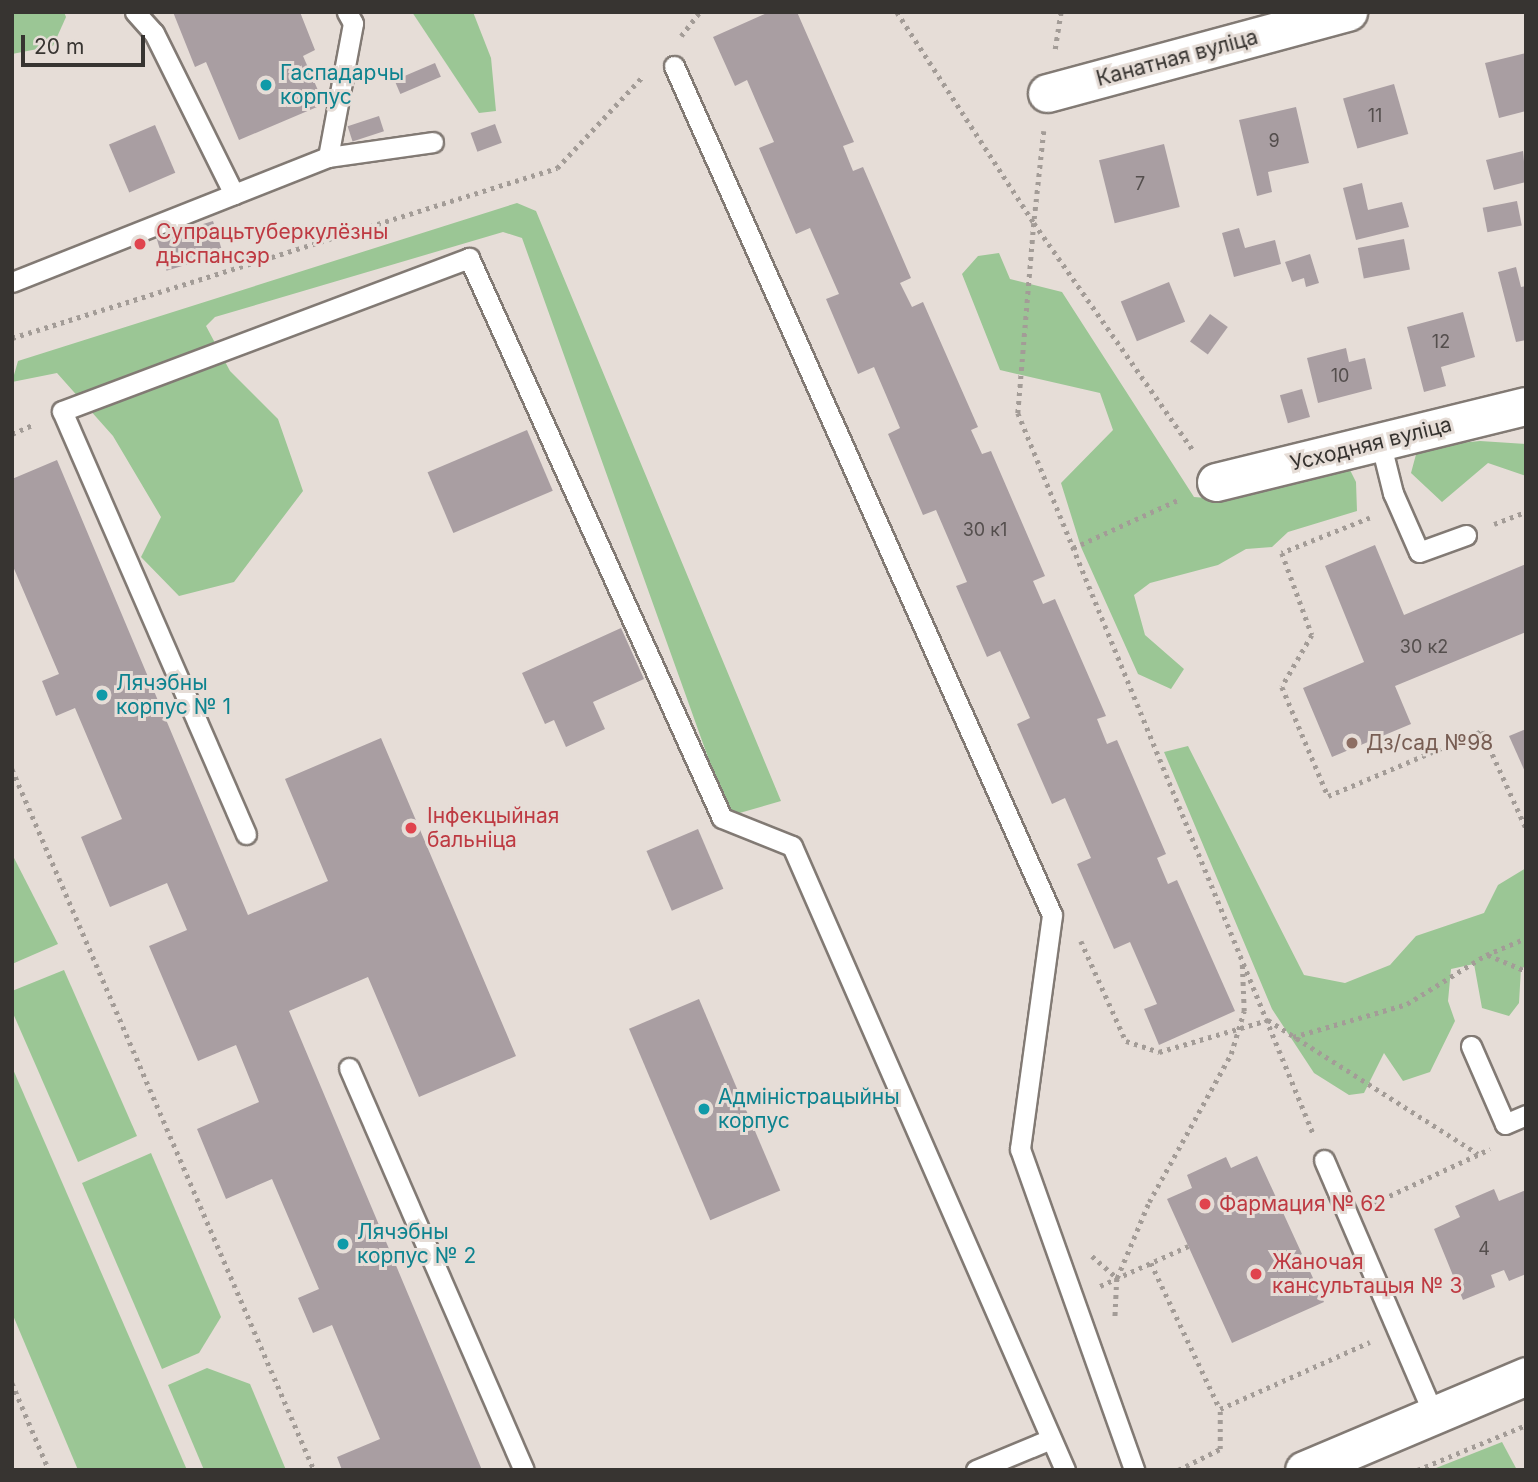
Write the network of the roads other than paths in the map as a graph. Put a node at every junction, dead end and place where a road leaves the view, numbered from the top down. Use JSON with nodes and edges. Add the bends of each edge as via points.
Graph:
{"nodes":[{"id":1,"x":135,"y":12,"type":"edge"},
{"id":2,"x":347,"y":12,"type":"edge"},
{"id":3,"x":1348,"y":12,"type":"edge"},
{"id":4,"x":674,"y":66,"type":"dead end"},
{"id":5,"x":1048,"y":93,"type":"road end"},
{"id":6,"x":433,"y":142,"type":"dead end"},
{"id":7,"x":328,"y":157,"type":"junction"},
{"id":8,"x":234,"y":194,"type":"junction"},
{"id":9,"x":12,"y":282,"type":"edge"},
{"id":10,"x":1526,"y":406,"type":"edge"},
{"id":11,"x":1380,"y":441,"type":"junction"},
{"id":12,"x":1216,"y":482,"type":"road end"},
{"id":13,"x":1466,"y":535,"type":"dead end"},
{"id":14,"x":247,"y":834,"type":"dead end"},
{"id":15,"x":1471,"y":1046,"type":"dead end"},
{"id":16,"x":349,"y":1068,"type":"dead end"},
{"id":17,"x":1526,"y":1115,"type":"edge"},
{"id":18,"x":1324,"y":1160,"type":"road end"},
{"id":19,"x":1526,"y":1376,"type":"edge"},
{"id":20,"x":1434,"y":1415,"type":"junction"},
{"id":21,"x":1051,"y":1439,"type":"junction"},
{"id":22,"x":524,"y":1470,"type":"edge"},
{"id":23,"x":976,"y":1470,"type":"edge"},
{"id":24,"x":1065,"y":1470,"type":"edge"},
{"id":25,"x":1134,"y":1470,"type":"edge"},
{"id":26,"x":1304,"y":1470,"type":"edge"}],
"edges":[{"from":1,"to":8,"type":"lane","via":[[154,33]]},
{"from":2,"to":7,"type":"lane","via":[[353,23]]},
{"from":3,"to":5,"type":"street","name":"Канатная вуліца"},
{"from":4,"to":25,"type":"lane","via":[[1052,915],[1020,1149]]},
{"from":6,"to":7,"type":"lane"},
{"from":7,"to":8,"type":"lane"},
{"from":8,"to":9,"type":"lane"},
{"from":10,"to":11,"type":"street","name":"Усходняя вуліца"},
{"from":11,"to":12,"type":"street","name":"Усходняя вуліца"},
{"from":11,"to":13,"type":"lane","via":[[1399,506],[1419,552]]},
{"from":14,"to":21,"type":"lane","via":[[62,411],[469,258],[722,818],[792,846]]},
{"from":15,"to":17,"type":"lane","via":[[1505,1124]]},
{"from":16,"to":22,"type":"lane"},
{"from":18,"to":20,"type":"lane"},
{"from":19,"to":20,"type":"street"},
{"from":20,"to":26,"type":"street"},
{"from":21,"to":23,"type":"lane"},
{"from":21,"to":24,"type":"lane"}]}
